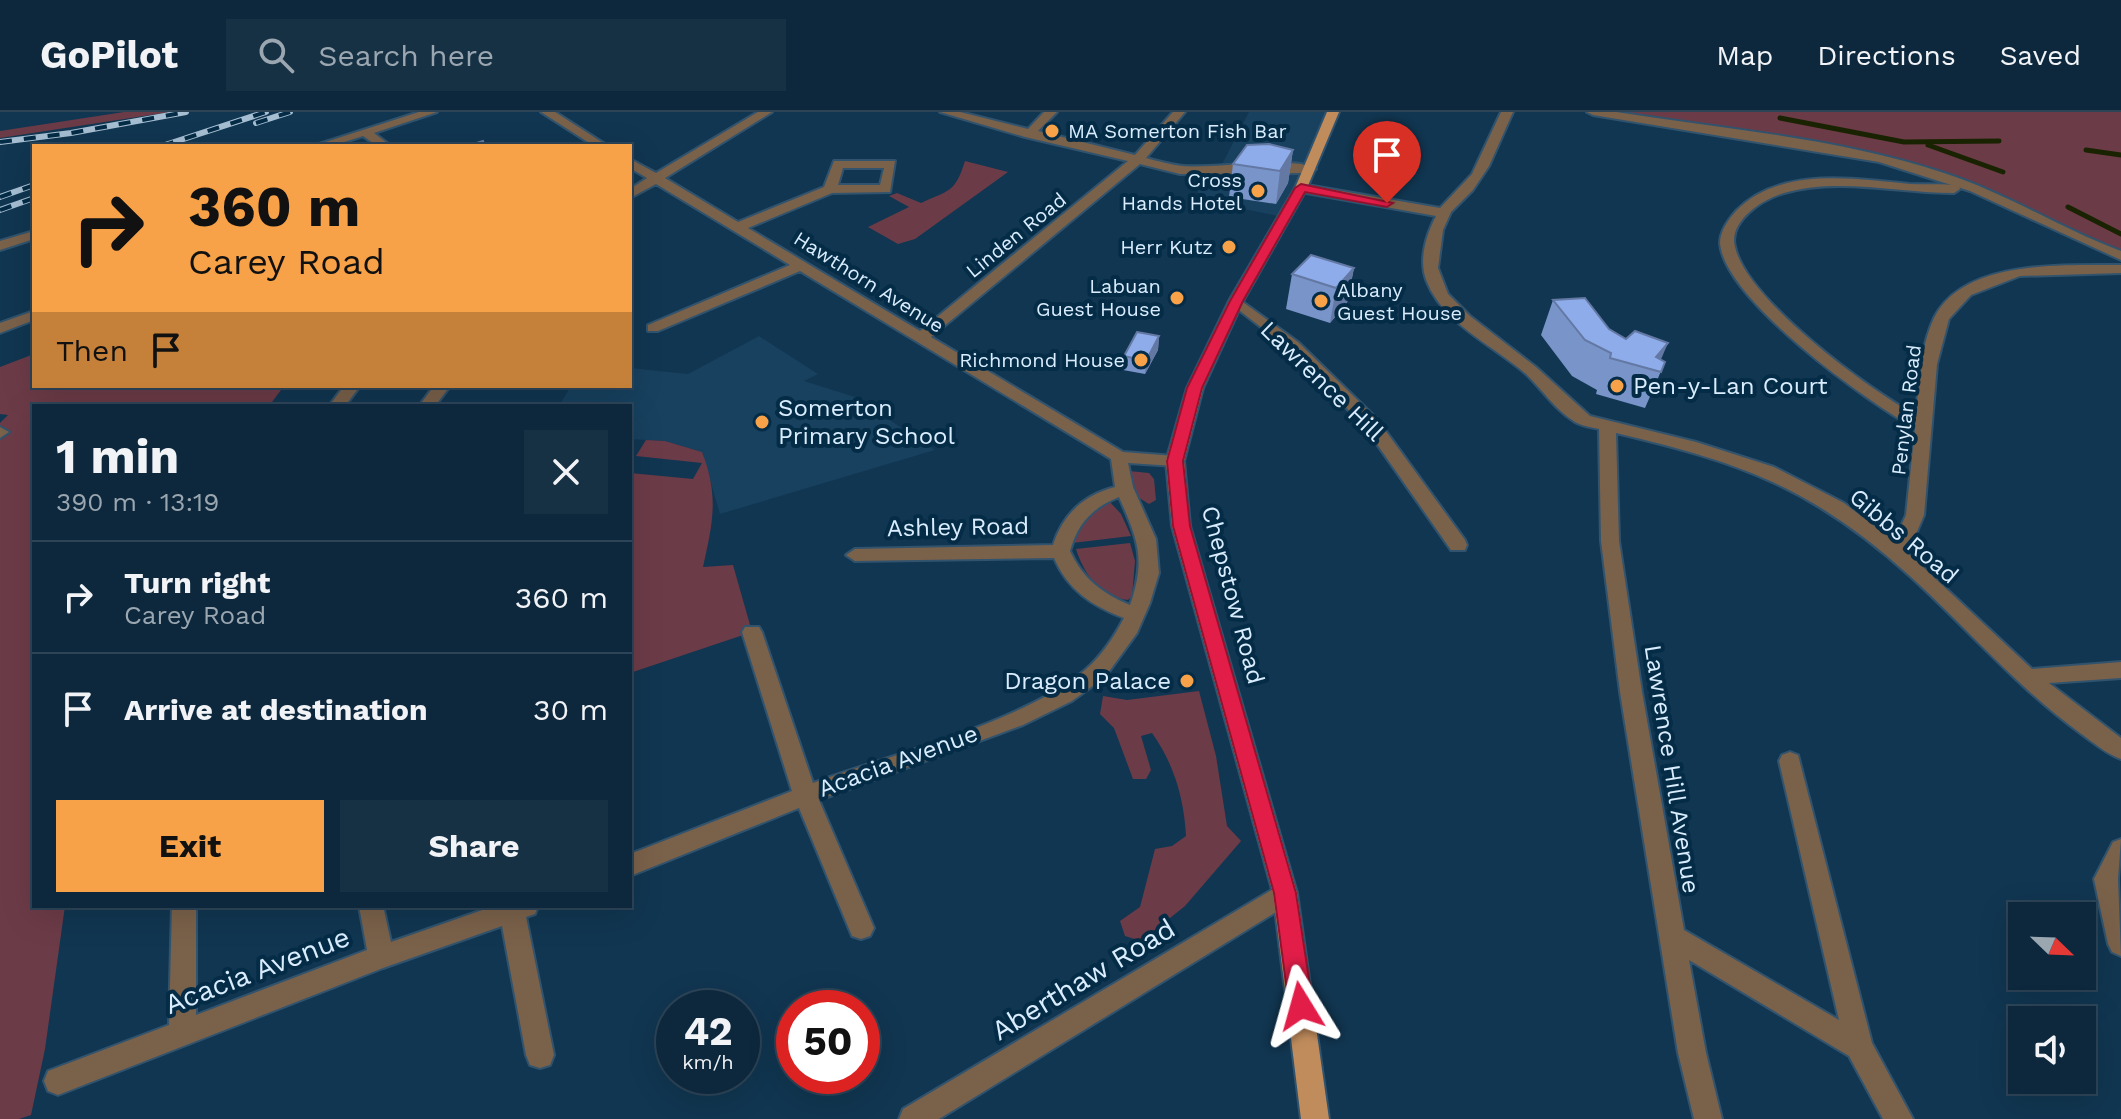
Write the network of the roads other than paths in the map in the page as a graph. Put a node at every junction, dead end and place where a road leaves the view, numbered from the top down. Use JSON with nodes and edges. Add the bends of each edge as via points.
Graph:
{"nodes":[{"id":1,"x":431,"y":112,"type":"edge"},
{"id":2,"x":547,"y":112,"type":"edge"},
{"id":3,"x":766,"y":112,"type":"edge"},
{"id":4,"x":946,"y":112,"type":"edge"},
{"id":5,"x":1051,"y":112,"type":"edge"},
{"id":6,"x":1179,"y":112,"type":"edge"},
{"id":7,"x":1333,"y":112,"type":"edge"},
{"id":8,"x":1507,"y":112,"type":"edge"},
{"id":9,"x":1593,"y":112,"type":"edge"},
{"id":10,"x":365,"y":132,"type":"junction"},
{"id":11,"x":1029,"y":134,"type":"junction"},
{"id":12,"x":326,"y":144,"type":"edge"},
{"id":13,"x":382,"y":144,"type":"edge"},
{"id":14,"x":599,"y":144,"type":"edge"},
{"id":15,"x":1137,"y":160,"type":"junction"},
{"id":16,"x":632,"y":164,"type":"edge"},
{"id":17,"x":1310,"y":169,"type":"junction"},
{"id":18,"x":653,"y":178,"type":"junction"},
{"id":19,"x":1974,"y":187,"type":"junction"},
{"id":20,"x":1301,"y":188,"type":"junction"},
{"id":21,"x":830,"y":189,"type":"dead end"},
{"id":22,"x":632,"y":193,"type":"edge"},
{"id":23,"x":1444,"y":213,"type":"junction"},
{"id":24,"x":739,"y":227,"type":"junction"},
{"id":25,"x":32,"y":236,"type":"edge"},
{"id":26,"x":0,"y":246,"type":"edge"},
{"id":27,"x":2121,"y":256,"type":"edge"},
{"id":28,"x":801,"y":266,"type":"junction"},
{"id":29,"x":2121,"y":269,"type":"edge"},
{"id":30,"x":1236,"y":301,"type":"junction"},
{"id":31,"x":32,"y":316,"type":"edge"},
{"id":32,"x":0,"y":328,"type":"edge"},
{"id":33,"x":653,"y":328,"type":"dead end"},
{"id":34,"x":920,"y":339,"type":"junction"},
{"id":35,"x":1607,"y":425,"type":"junction"},
{"id":36,"x":1922,"y":425,"type":"junction"},
{"id":37,"x":1119,"y":457,"type":"junction"},
{"id":38,"x":1175,"y":461,"type":"junction"},
{"id":39,"x":1125,"y":490,"type":"junction"},
{"id":40,"x":1458,"y":545,"type":"dead end"},
{"id":41,"x":1061,"y":551,"type":"junction"},
{"id":42,"x":855,"y":555,"type":"dead end"},
{"id":43,"x":1898,"y":555,"type":"junction"},
{"id":44,"x":1135,"y":614,"type":"junction"},
{"id":45,"x":752,"y":632,"type":"dead end"},
{"id":46,"x":2121,"y":670,"type":"edge"},
{"id":47,"x":2025,"y":677,"type":"junction"},
{"id":48,"x":2121,"y":750,"type":"edge"},
{"id":49,"x":1790,"y":761,"type":"dead end"},
{"id":50,"x":805,"y":795,"type":"junction"},
{"id":51,"x":2121,"y":849,"type":"edge"},
{"id":52,"x":632,"y":864,"type":"edge"},
{"id":53,"x":1285,"y":893,"type":"junction"},
{"id":54,"x":184,"y":908,"type":"edge"},
{"id":55,"x":371,"y":908,"type":"edge"},
{"id":56,"x":519,"y":909,"type":"edge"},
{"id":57,"x":861,"y":928,"type":"dead end"},
{"id":58,"x":1673,"y":937,"type":"junction"},
{"id":59,"x":2121,"y":944,"type":"edge"},
{"id":60,"x":381,"y":957,"type":"junction"},
{"id":61,"x":182,"y":1033,"type":"junction"},
{"id":62,"x":1859,"y":1047,"type":"junction"},
{"id":63,"x":540,"y":1055,"type":"dead end"},
{"id":64,"x":58,"y":1081,"type":"dead end"},
{"id":65,"x":913,"y":1119,"type":"edge"},
{"id":66,"x":1315,"y":1119,"type":"edge"},
{"id":67,"x":1708,"y":1119,"type":"edge"},
{"id":68,"x":1899,"y":1119,"type":"edge"}],
"edges":[{"from":1,"to":10,"type":"street"},
{"from":2,"to":14,"type":"street"},
{"from":3,"to":18,"type":"street"},
{"from":4,"to":11,"type":"street"},
{"from":5,"to":11,"type":"street"},
{"from":6,"to":15,"type":"street","name":"Linden Road"},
{"from":7,"to":17,"type":"main road","name":"Chepstow Road"},
{"from":8,"to":23,"type":"street","name":"Gibbs Road","via":[[1473,182]]},
{"from":9,"to":19,"type":"street","via":[[1865,154]]},
{"from":10,"to":12,"type":"street"},
{"from":10,"to":13,"type":"street"},
{"from":11,"to":15,"type":"street"},
{"from":15,"to":17,"type":"street","via":[[1218,172],[1279,165]]},
{"from":15,"to":34,"type":"street","name":"Linden Road"},
{"from":16,"to":18,"type":"street","name":"Hawthorn Avenue"},
{"from":17,"to":20,"type":"main road","name":"Chepstow Road"},
{"from":18,"to":22,"type":"street"},
{"from":18,"to":24,"type":"street","name":"Hawthorn Avenue"},
{"from":19,"to":27,"type":"street"},
{"from":19,"to":36,"type":"street","via":[[1853,182],[1776,191],[1741,214],[1730,229],[1731,261],[1785,323],[1877,401]]},
{"from":20,"to":23,"type":"street"},
{"from":20,"to":30,"type":"main road","name":"Chepstow Road"},
{"from":21,"to":24,"type":"street"},
{"from":23,"to":35,"type":"street","name":"Gibbs Road","via":[[1431,261],[1434,283],[1445,298],[1570,412]]},
{"from":24,"to":28,"type":"street","name":"Hawthorn Avenue"},
{"from":25,"to":26,"type":"street"},
{"from":28,"to":33,"type":"street"},
{"from":28,"to":34,"type":"street","name":"Hawthorn Avenue"},
{"from":29,"to":36,"type":"street","name":"Penylan Road","via":[[2018,272],[1966,292],[1942,318],[1932,344]]},
{"from":30,"to":38,"type":"main road","name":"Chepstow Road","via":[[1195,388]]},
{"from":30,"to":40,"type":"street","name":"Lawrence Hill","via":[[1293,345],[1371,423]]},
{"from":31,"to":32,"type":"street"},
{"from":34,"to":37,"type":"street","name":"Hawthorn Avenue"},
{"from":35,"to":43,"type":"street","name":"Gibbs Road","via":[[1689,444],[1793,482]]},
{"from":35,"to":58,"type":"street","name":"Lawrence Hill Avenue","via":[[1610,541]]},
{"from":36,"to":43,"type":"street","name":"Penylan Road","via":[[1915,515]]},
{"from":37,"to":38,"type":"street","name":"Hawthorn Avenue"},
{"from":37,"to":39,"type":"street"},
{"from":38,"to":53,"type":"main road","name":"Chepstow Road","via":[[1181,526]]},
{"from":39,"to":41,"type":"street","via":[[1085,506]]},
{"from":39,"to":44,"type":"street","via":[[1149,551],[1150,570]]},
{"from":41,"to":42,"type":"street","name":"Ashley Road"},
{"from":41,"to":44,"type":"street","via":[[1088,593]]},
{"from":43,"to":47,"type":"street","name":"Gibbs Road"},
{"from":44,"to":50,"type":"street","name":"Acacia Avenue","via":[[1099,669],[1057,697],[989,729]]},
{"from":45,"to":50,"type":"street"},
{"from":46,"to":47,"type":"street"},
{"from":47,"to":48,"type":"street","name":"Gibbs Road","via":[[2082,726]]},
{"from":49,"to":62,"type":"street"},
{"from":50,"to":52,"type":"street","name":"Acacia Avenue"},
{"from":50,"to":57,"type":"street"},
{"from":51,"to":59,"type":"street","via":[[2106,879]]},
{"from":53,"to":65,"type":"street","name":"Aberthaw Road"},
{"from":53,"to":66,"type":"main road","name":"Chepstow Road"},
{"from":54,"to":61,"type":"street"},
{"from":55,"to":60,"type":"street"},
{"from":56,"to":60,"type":"street","name":"Acacia Avenue"},
{"from":56,"to":63,"type":"street"},
{"from":58,"to":62,"type":"street"},
{"from":58,"to":67,"type":"street","name":"Lawrence Hill Avenue"},
{"from":60,"to":61,"type":"street","name":"Acacia Avenue"},
{"from":61,"to":64,"type":"street","name":"Acacia Avenue"},
{"from":62,"to":68,"type":"street"}]}
